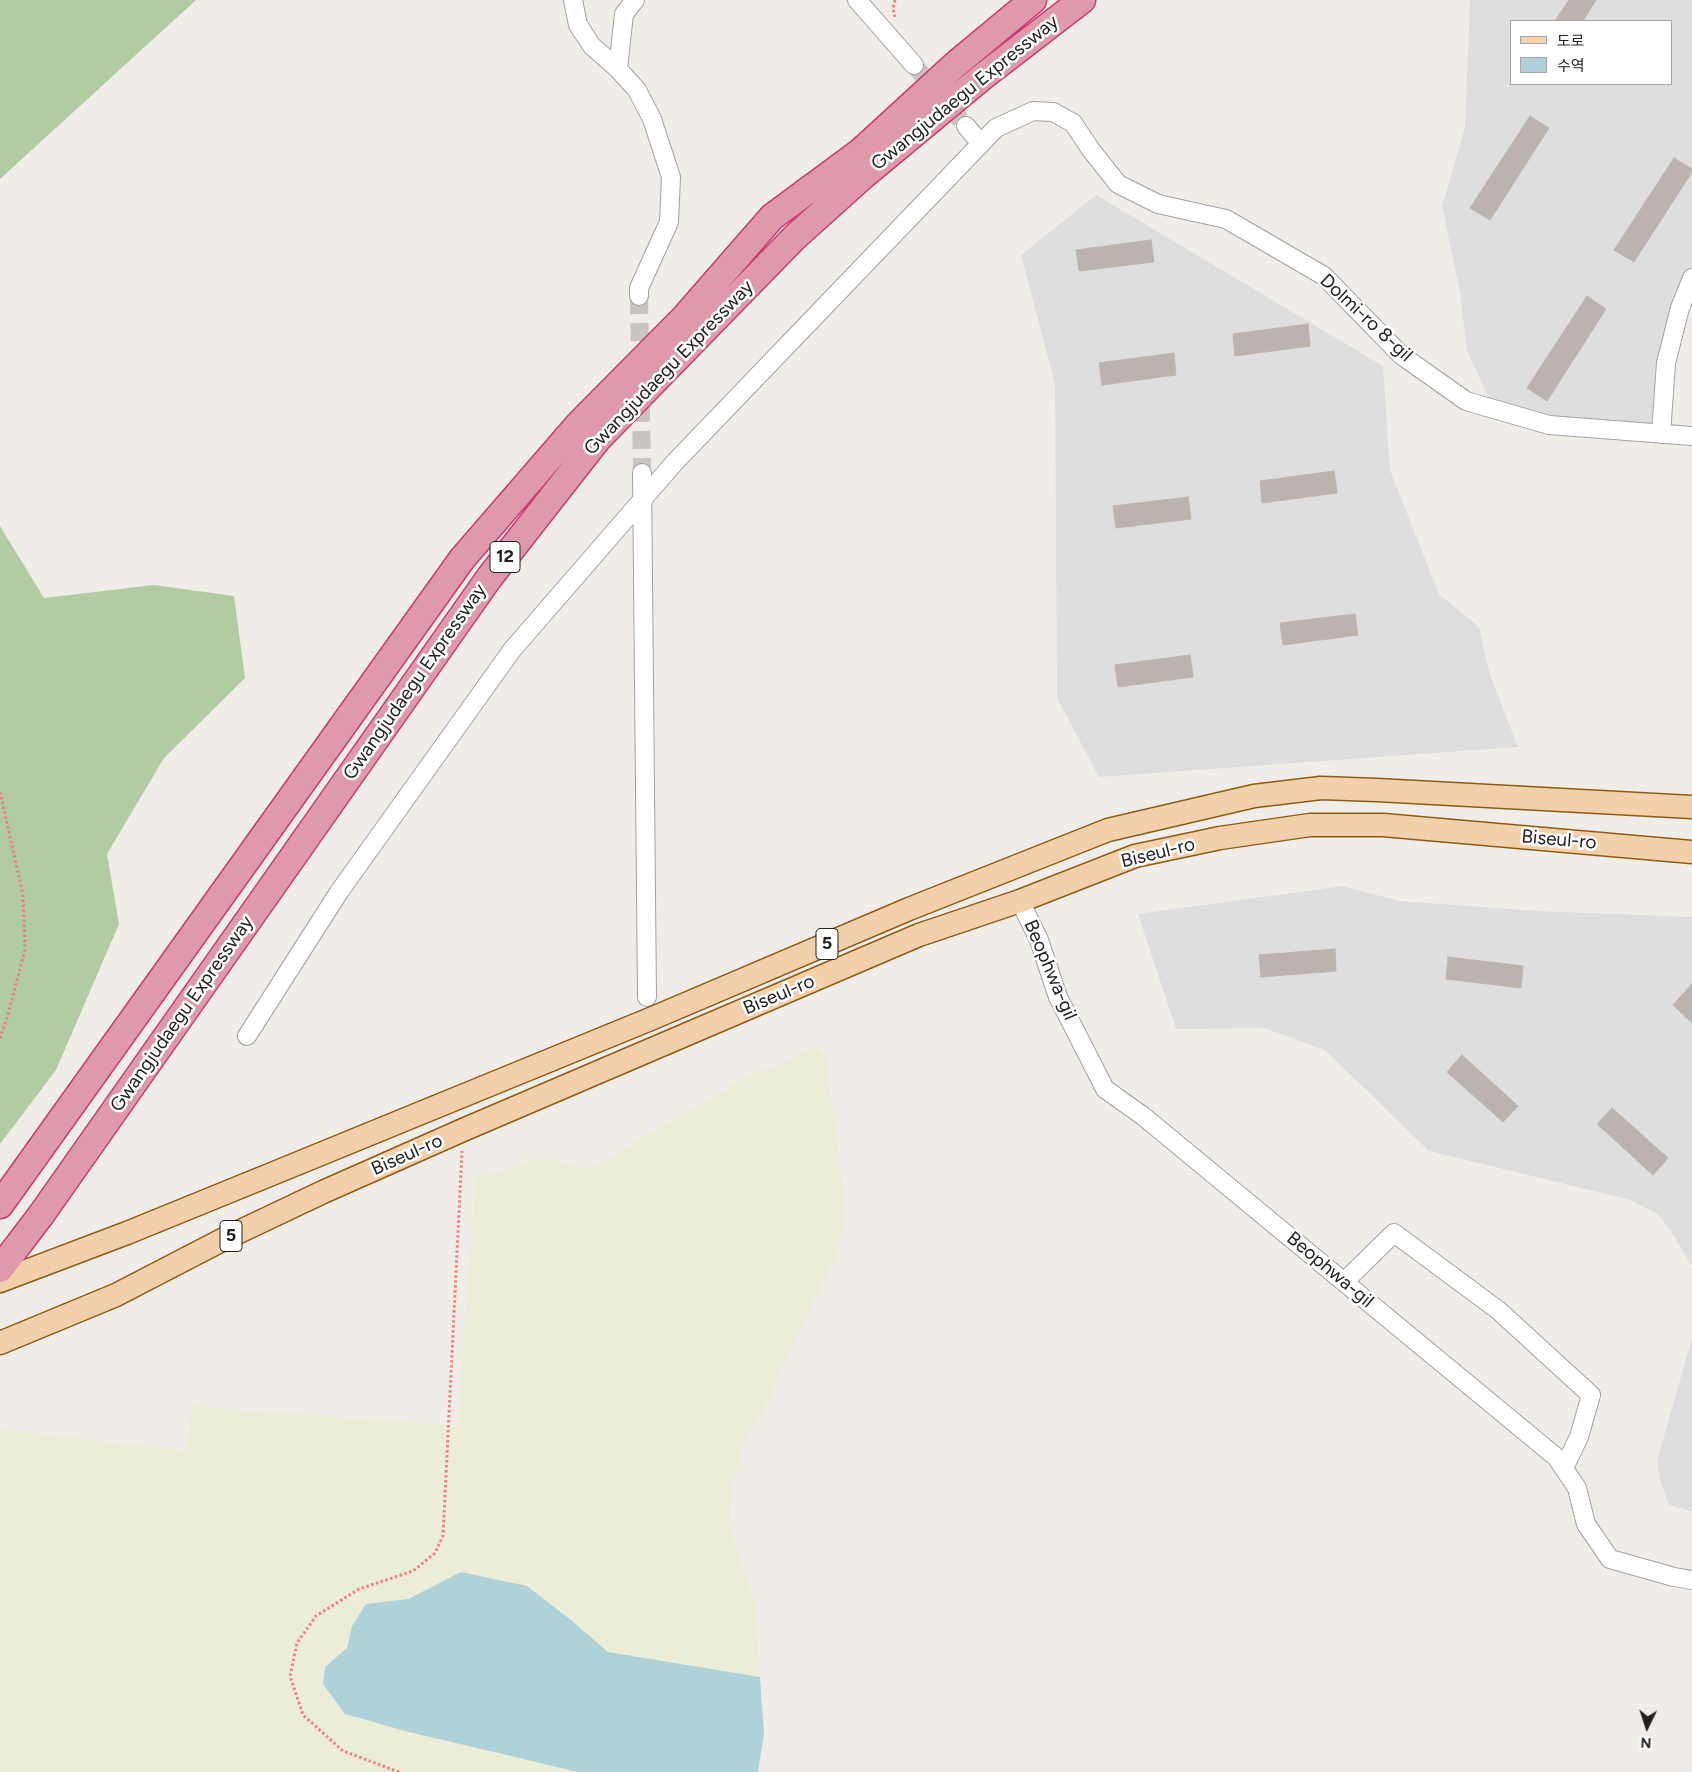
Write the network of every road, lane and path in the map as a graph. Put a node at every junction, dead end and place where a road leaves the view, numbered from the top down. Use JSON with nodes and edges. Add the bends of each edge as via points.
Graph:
{"nodes":[{"id":1,"x":573,"y":0,"type":"edge"},
{"id":2,"x":635,"y":0,"type":"edge"},
{"id":3,"x":857,"y":0,"type":"edge"},
{"id":4,"x":1033,"y":0,"type":"edge"},
{"id":5,"x":1082,"y":0,"type":"edge"},
{"id":6,"x":914,"y":65,"type":"tunnel mouth"},
{"id":7,"x":618,"y":69,"type":"junction"},
{"id":8,"x":966,"y":126,"type":"tunnel mouth"},
{"id":9,"x":981,"y":144,"type":"junction"},
{"id":10,"x":1692,"y":278,"type":"edge"},
{"id":11,"x":639,"y":296,"type":"tunnel mouth"},
{"id":12,"x":1661,"y":434,"type":"junction"},
{"id":13,"x":1692,"y":436,"type":"edge"},
{"id":14,"x":642,"y":473,"type":"tunnel mouth"},
{"id":15,"x":644,"y":498,"type":"junction"},
{"id":16,"x":0,"y":792,"type":"edge"},
{"id":17,"x":1692,"y":807,"type":"edge"},
{"id":18,"x":1692,"y":852,"type":"edge"},
{"id":19,"x":1020,"y":901,"type":"junction"},
{"id":20,"x":647,"y":997,"type":"dead end"},
{"id":21,"x":247,"y":1036,"type":"dead end"},
{"id":22,"x":0,"y":1038,"type":"edge"},
{"id":23,"x":463,"y":1130,"type":"junction"},
{"id":24,"x":0,"y":1205,"type":"edge"},
{"id":25,"x":0,"y":1269,"type":"edge"},
{"id":26,"x":0,"y":1281,"type":"edge"},
{"id":27,"x":1344,"y":1282,"type":"junction"},
{"id":28,"x":0,"y":1343,"type":"edge"},
{"id":29,"x":1564,"y":1468,"type":"junction"},
{"id":30,"x":1692,"y":1580,"type":"edge"},
{"id":31,"x":399,"y":1772,"type":"edge"}],
"edges":[{"from":1,"to":7,"type":"street","via":[[578,24],[592,46]]},
{"from":2,"to":7,"type":"street","via":[[624,14]]},
{"from":3,"to":6,"type":"street"},
{"from":4,"to":24,"type":"highway","name":"Gwangjudaegu Expressway","number":"12","via":[[956,64],[860,152],[772,217],[683,319],[578,425],[462,559]]},
{"from":5,"to":25,"type":"highway","name":"Gwangjudaegu Expressway","number":"12","via":[[981,78],[795,237],[597,440],[489,578]]},
{"from":7,"to":11,"type":"street","via":[[637,90],[652,119],[671,177],[669,222],[639,288]]},
{"from":8,"to":9,"type":"street"},
{"from":9,"to":12,"type":"street","name":"Dolmi-ro 8-gil","via":[[996,128],[1033,111],[1053,112],[1073,123],[1118,184],[1158,204],[1226,219],[1324,276],[1401,355],[1466,401],[1549,425]]},
{"from":9,"to":15,"type":"street","name":"Dolmi-ro 8-gil"},
{"from":10,"to":12,"type":"street","via":[[1680,308],[1666,363]]},
{"from":12,"to":13,"type":"street","name":"Dolmi-ro 8-gil"},
{"from":14,"to":15,"type":"street"},
{"from":15,"to":20,"type":"street"},
{"from":15,"to":21,"type":"street","name":"Dolmi-ro 8-gil","via":[[512,650],[339,892]]},
{"from":16,"to":22,"type":"path","via":[[23,895],[25,950]]},
{"from":17,"to":26,"type":"main road","name":"Biseul-ro","number":"5","via":[[1321,788],[1254,796],[1108,830],[908,909],[653,1018],[135,1229]]},
{"from":18,"to":19,"type":"main road","name":"Biseul-ro","number":"5","via":[[1383,825],[1310,824],[1135,856]]},
{"from":19,"to":23,"type":"main road","name":"Biseul-ro","number":"5","via":[[919,935]]},
{"from":19,"to":27,"type":"street","name":"Beophwa-gil","via":[[1039,940],[1058,997],[1106,1089]]},
{"from":23,"to":28,"type":"main road","name":"Biseul-ro","number":"5","via":[[224,1239],[116,1295]]},
{"from":23,"to":31,"type":"path","via":[[443,1536],[435,1552],[413,1571],[359,1589],[316,1616],[297,1643],[290,1676],[303,1715],[343,1751]]},
{"from":27,"to":29,"type":"street","name":"Beophwa-gil","via":[[1556,1457]]},
{"from":27,"to":29,"type":"street","via":[[1394,1232],[1498,1310],[1591,1395],[1579,1436]]},
{"from":29,"to":30,"type":"street","name":"Beophwa-gil","via":[[1577,1488],[1586,1524],[1610,1558]]}]}
